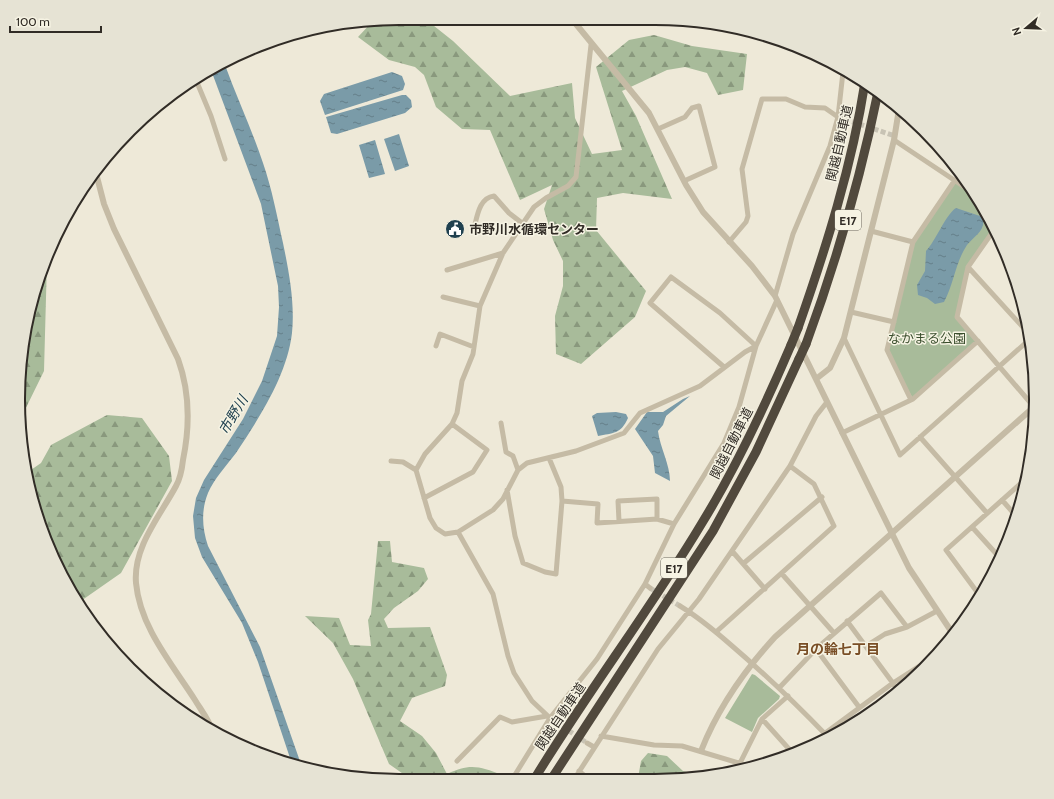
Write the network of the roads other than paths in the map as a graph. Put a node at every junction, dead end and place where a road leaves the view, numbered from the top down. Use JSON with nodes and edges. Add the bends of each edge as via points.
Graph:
{"nodes":[{"id":1,"x":576,"y":25,"type":"edge"},
{"id":2,"x":592,"y":45,"type":"junction"},
{"id":3,"x":843,"y":75,"type":"edge"},
{"id":4,"x":198,"y":84,"type":"edge"},
{"id":5,"x":864,"y":89,"type":"edge"},
{"id":6,"x":877,"y":98,"type":"edge"},
{"id":7,"x":898,"y":115,"type":"edge"},
{"id":8,"x":838,"y":117,"type":"junction"},
{"id":9,"x":658,"y":129,"type":"junction"},
{"id":10,"x":894,"y":140,"type":"junction"},
{"id":11,"x":225,"y":159,"type":"dead end"},
{"id":12,"x":97,"y":178,"type":"edge"},
{"id":13,"x":955,"y":180,"type":"junction"},
{"id":14,"x":684,"y":181,"type":"junction"},
{"id":15,"x":961,"y":184,"type":"edge"},
{"id":16,"x":522,"y":223,"type":"junction"},
{"id":17,"x":871,"y":231,"type":"junction"},
{"id":18,"x":473,"y":232,"type":"dead end"},
{"id":19,"x":990,"y":235,"type":"edge"},
{"id":20,"x":729,"y":242,"type":"junction"},
{"id":21,"x":913,"y":242,"type":"junction"},
{"id":22,"x":503,"y":253,"type":"junction"},
{"id":23,"x":968,"y":267,"type":"junction"},
{"id":24,"x":447,"y":270,"type":"dead end"},
{"id":25,"x":443,"y":297,"type":"dead end"},
{"id":26,"x":776,"y":298,"type":"junction"},
{"id":27,"x":480,"y":306,"type":"junction"},
{"id":28,"x":851,"y":312,"type":"junction"},
{"id":29,"x":894,"y":322,"type":"junction"},
{"id":30,"x":1022,"y":326,"type":"edge"},
{"id":31,"x":844,"y":338,"type":"junction"},
{"id":32,"x":978,"y":341,"type":"junction"},
{"id":33,"x":1025,"y":344,"type":"edge"},
{"id":34,"x":436,"y":346,"type":"dead end"},
{"id":35,"x":756,"y":346,"type":"junction"},
{"id":36,"x":474,"y":347,"type":"junction"},
{"id":37,"x":724,"y":367,"type":"junction"},
{"id":38,"x":999,"y":367,"type":"junction"},
{"id":39,"x":816,"y":379,"type":"junction"},
{"id":40,"x":911,"y":400,"type":"junction"},
{"id":41,"x":1029,"y":400,"type":"edge"},
{"id":42,"x":827,"y":402,"type":"junction"},
{"id":43,"x":1028,"y":413,"type":"edge"},
{"id":44,"x":880,"y":414,"type":"junction"},
{"id":45,"x":501,"y":423,"type":"dead end"},
{"id":46,"x":452,"y":424,"type":"junction"},
{"id":47,"x":842,"y":433,"type":"junction"},
{"id":48,"x":920,"y":437,"type":"junction"},
{"id":49,"x":549,"y":458,"type":"junction"},
{"id":50,"x":391,"y":461,"type":"dead end"},
{"id":51,"x":790,"y":466,"type":"junction"},
{"id":52,"x":416,"y":470,"type":"junction"},
{"id":53,"x":518,"y":470,"type":"junction"},
{"id":54,"x":955,"y":477,"type":"junction"},
{"id":55,"x":1019,"y":485,"type":"edge"},
{"id":56,"x":507,"y":490,"type":"junction"},
{"id":57,"x":822,"y":497,"type":"junction"},
{"id":58,"x":424,"y":498,"type":"junction"},
{"id":59,"x":1002,"y":500,"type":"junction"},
{"id":60,"x":562,"y":501,"type":"junction"},
{"id":61,"x":1012,"y":511,"type":"edge"},
{"id":62,"x":987,"y":514,"type":"junction"},
{"id":63,"x":657,"y":518,"type":"junction"},
{"id":64,"x":619,"y":521,"type":"junction"},
{"id":65,"x":674,"y":524,"type":"junction"},
{"id":66,"x":972,"y":527,"type":"junction"},
{"id":67,"x":458,"y":532,"type":"junction"},
{"id":68,"x":891,"y":533,"type":"junction"},
{"id":69,"x":732,"y":551,"type":"junction"},
{"id":70,"x":995,"y":553,"type":"edge"},
{"id":71,"x":744,"y":563,"type":"junction"},
{"id":72,"x":782,"y":574,"type":"junction"},
{"id":73,"x":645,"y":584,"type":"junction"},
{"id":74,"x":650,"y":588,"type":"tunnel mouth"},
{"id":75,"x":765,"y":588,"type":"junction"},
{"id":76,"x":976,"y":591,"type":"edge"},
{"id":77,"x":809,"y":605,"type":"junction"},
{"id":78,"x":680,"y":606,"type":"tunnel mouth"},
{"id":79,"x":937,"y":611,"type":"junction"},
{"id":80,"x":689,"y":612,"type":"junction"},
{"id":81,"x":847,"y":621,"type":"junction"},
{"id":82,"x":907,"y":626,"type":"junction"},
{"id":83,"x":950,"y":630,"type":"edge"},
{"id":84,"x":716,"y":632,"type":"junction"},
{"id":85,"x":834,"y":633,"type":"junction"},
{"id":86,"x":866,"y":646,"type":"junction"},
{"id":87,"x":816,"y":649,"type":"junction"},
{"id":88,"x":752,"y":663,"type":"junction"},
{"id":89,"x":907,"y":675,"type":"edge"},
{"id":90,"x":893,"y":683,"type":"junction"},
{"id":91,"x":895,"y":686,"type":"edge"},
{"id":92,"x":779,"y":688,"type":"junction"},
{"id":93,"x":788,"y":696,"type":"junction"},
{"id":94,"x":859,"y":707,"type":"junction"},
{"id":95,"x":549,"y":717,"type":"junction"},
{"id":96,"x":762,"y":719,"type":"junction"},
{"id":97,"x":208,"y":721,"type":"edge"},
{"id":98,"x":835,"y":728,"type":"edge"},
{"id":99,"x":824,"y":733,"type":"edge"},
{"id":100,"x":601,"y":736,"type":"junction"},
{"id":101,"x":587,"y":743,"type":"tunnel mouth"},
{"id":102,"x":594,"y":747,"type":"junction"},
{"id":103,"x":789,"y":748,"type":"edge"},
{"id":104,"x":701,"y":751,"type":"junction"},
{"id":105,"x":457,"y":761,"type":"dead end"},
{"id":106,"x":740,"y":763,"type":"joint"},
{"id":107,"x":579,"y":771,"type":"junction"},
{"id":108,"x":514,"y":774,"type":"edge"},
{"id":109,"x":538,"y":774,"type":"edge"},
{"id":110,"x":555,"y":774,"type":"edge"},
{"id":111,"x":577,"y":774,"type":"edge"},
{"id":112,"x":582,"y":774,"type":"edge"}],
"edges":[{"from":1,"to":2,"type":"street"},
{"from":2,"to":9,"type":"street","via":[[649,113]]},
{"from":2,"to":16,"type":"street","via":[[576,177],[568,186],[534,207]]},
{"from":3,"to":8,"type":"street"},
{"from":4,"to":11,"type":"street"},
{"from":5,"to":109,"type":"highway","name":"関越自動車道","number":"E17","bridge":true,"via":[[842,189],[815,281],[791,345],[745,447],[702,524]]},
{"from":6,"to":110,"type":"highway","name":"関越自動車道","number":"E17","bridge":true,"via":[[856,193],[828,284],[806,344],[756,452],[713,531]]},
{"from":7,"to":10,"type":"street"},
{"from":8,"to":20,"type":"street","via":[[825,108],[804,107],[786,99],[762,99],[742,169],[748,216]]},
{"from":8,"to":26,"type":"street","via":[[830,146],[794,234]]},
{"from":9,"to":14,"type":"street"},
{"from":9,"to":14,"type":"street","via":[[685,117],[692,108],[699,106],[715,167]]},
{"from":10,"to":13,"type":"street"},
{"from":10,"to":17,"type":"street"},
{"from":12,"to":97,"type":"street","via":[[114,229],[184,376],[188,403],[187,440],[177,485],[141,547],[136,581],[139,606],[150,629]]},
{"from":13,"to":15,"type":"street"},
{"from":13,"to":21,"type":"street"},
{"from":14,"to":20,"type":"street","via":[[703,212]]},
{"from":16,"to":18,"type":"street","via":[[494,196],[488,197],[483,200]]},
{"from":16,"to":22,"type":"street"},
{"from":17,"to":21,"type":"street"},
{"from":17,"to":28,"type":"street"},
{"from":19,"to":23,"type":"street"},
{"from":20,"to":26,"type":"street","via":[[752,266]]},
{"from":21,"to":29,"type":"street"},
{"from":22,"to":24,"type":"street"},
{"from":22,"to":27,"type":"street"},
{"from":23,"to":30,"type":"street"},
{"from":23,"to":32,"type":"street","via":[[957,317]]},
{"from":25,"to":27,"type":"street"},
{"from":26,"to":35,"type":"street"},
{"from":26,"to":39,"type":"street"},
{"from":27,"to":36,"type":"street"},
{"from":28,"to":29,"type":"street"},
{"from":28,"to":31,"type":"street"},
{"from":29,"to":40,"type":"street","via":[[887,350]]},
{"from":31,"to":39,"type":"street","via":[[830,368]]},
{"from":31,"to":44,"type":"street"},
{"from":32,"to":38,"type":"street"},
{"from":32,"to":40,"type":"street"},
{"from":33,"to":38,"type":"street"},
{"from":34,"to":36,"type":"street","via":[[440,334]]},
{"from":35,"to":37,"type":"street"},
{"from":35,"to":37,"type":"street","via":[[720,313],[671,277],[650,303]]},
{"from":35,"to":65,"type":"street","via":[[739,407],[724,443]]},
{"from":36,"to":46,"type":"street"},
{"from":37,"to":49,"type":"street","via":[[700,386],[640,413],[624,433]]},
{"from":38,"to":41,"type":"street"},
{"from":38,"to":48,"type":"street"},
{"from":39,"to":42,"type":"street"},
{"from":40,"to":44,"type":"street"},
{"from":42,"to":47,"type":"street"},
{"from":42,"to":51,"type":"street","via":[[816,416]]},
{"from":43,"to":54,"type":"street"},
{"from":44,"to":47,"type":"street"},
{"from":44,"to":48,"type":"street","via":[[900,455]]},
{"from":45,"to":53,"type":"street","via":[[506,452],[513,456]]},
{"from":46,"to":52,"type":"street","via":[[425,454]]},
{"from":46,"to":58,"type":"street","via":[[487,450],[473,472]]},
{"from":47,"to":68,"type":"street"},
{"from":48,"to":54,"type":"street"},
{"from":49,"to":53,"type":"street","via":[[527,463]]},
{"from":49,"to":60,"type":"street","via":[[561,487]]},
{"from":50,"to":52,"type":"street","via":[[403,462]]},
{"from":51,"to":57,"type":"street","via":[[814,484]]},
{"from":51,"to":69,"type":"street"},
{"from":52,"to":58,"type":"street"},
{"from":53,"to":56,"type":"street"},
{"from":54,"to":62,"type":"street"},
{"from":54,"to":68,"type":"street"},
{"from":55,"to":59,"type":"street"},
{"from":56,"to":60,"type":"street","via":[[515,536],[523,563],[556,574]]},
{"from":56,"to":67,"type":"street","via":[[493,510]]},
{"from":57,"to":71,"type":"street"},
{"from":57,"to":72,"type":"street","via":[[834,526]]},
{"from":58,"to":67,"type":"street","via":[[436,528],[444,534]]},
{"from":59,"to":61,"type":"street"},
{"from":59,"to":62,"type":"street"},
{"from":60,"to":64,"type":"street","via":[[598,504],[597,523]]},
{"from":62,"to":66,"type":"street"},
{"from":63,"to":64,"type":"street"},
{"from":63,"to":64,"type":"street","via":[[656,499],[618,501]]},
{"from":63,"to":65,"type":"street"},
{"from":65,"to":73,"type":"street"},
{"from":66,"to":70,"type":"street"},
{"from":66,"to":76,"type":"street","via":[[946,550]]},
{"from":67,"to":95,"type":"street","via":[[493,594],[514,673],[532,701]]},
{"from":68,"to":77,"type":"street"},
{"from":68,"to":79,"type":"street","via":[[914,577]]},
{"from":69,"to":71,"type":"street"},
{"from":69,"to":80,"type":"street"},
{"from":71,"to":75,"type":"street"},
{"from":72,"to":75,"type":"street"},
{"from":72,"to":77,"type":"street"},
{"from":73,"to":74,"type":"street"},
{"from":73,"to":95,"type":"street","via":[[597,659]]},
{"from":75,"to":84,"type":"street"},
{"from":77,"to":85,"type":"street"},
{"from":77,"to":88,"type":"street"},
{"from":78,"to":80,"type":"street"},
{"from":79,"to":82,"type":"street"},
{"from":79,"to":83,"type":"street"},
{"from":80,"to":84,"type":"street"},
{"from":80,"to":100,"type":"street","via":[[658,650],[616,717]]},
{"from":81,"to":82,"type":"street","via":[[881,593]]},
{"from":81,"to":85,"type":"street"},
{"from":81,"to":86,"type":"street"},
{"from":82,"to":86,"type":"street","via":[[885,634]]},
{"from":84,"to":88,"type":"street"},
{"from":85,"to":87,"type":"street"},
{"from":86,"to":90,"type":"street"},
{"from":87,"to":92,"type":"street"},
{"from":87,"to":94,"type":"street"},
{"from":88,"to":92,"type":"street"},
{"from":88,"to":104,"type":"street","via":[[720,711]]},
{"from":89,"to":90,"type":"street"},
{"from":90,"to":91,"type":"street"},
{"from":90,"to":94,"type":"street"},
{"from":92,"to":93,"type":"street"},
{"from":93,"to":96,"type":"street"},
{"from":93,"to":99,"type":"street"},
{"from":94,"to":98,"type":"street"},
{"from":95,"to":105,"type":"street","via":[[512,722],[500,717]]},
{"from":95,"to":108,"type":"street"},
{"from":96,"to":103,"type":"street"},
{"from":96,"to":106,"type":"street"},
{"from":100,"to":102,"type":"street"},
{"from":100,"to":104,"type":"street","via":[[654,746],[682,746]]},
{"from":101,"to":102,"type":"street"},
{"from":102,"to":107,"type":"street"},
{"from":104,"to":106,"type":"street"},
{"from":107,"to":111,"type":"street"},
{"from":107,"to":112,"type":"street"}]}
